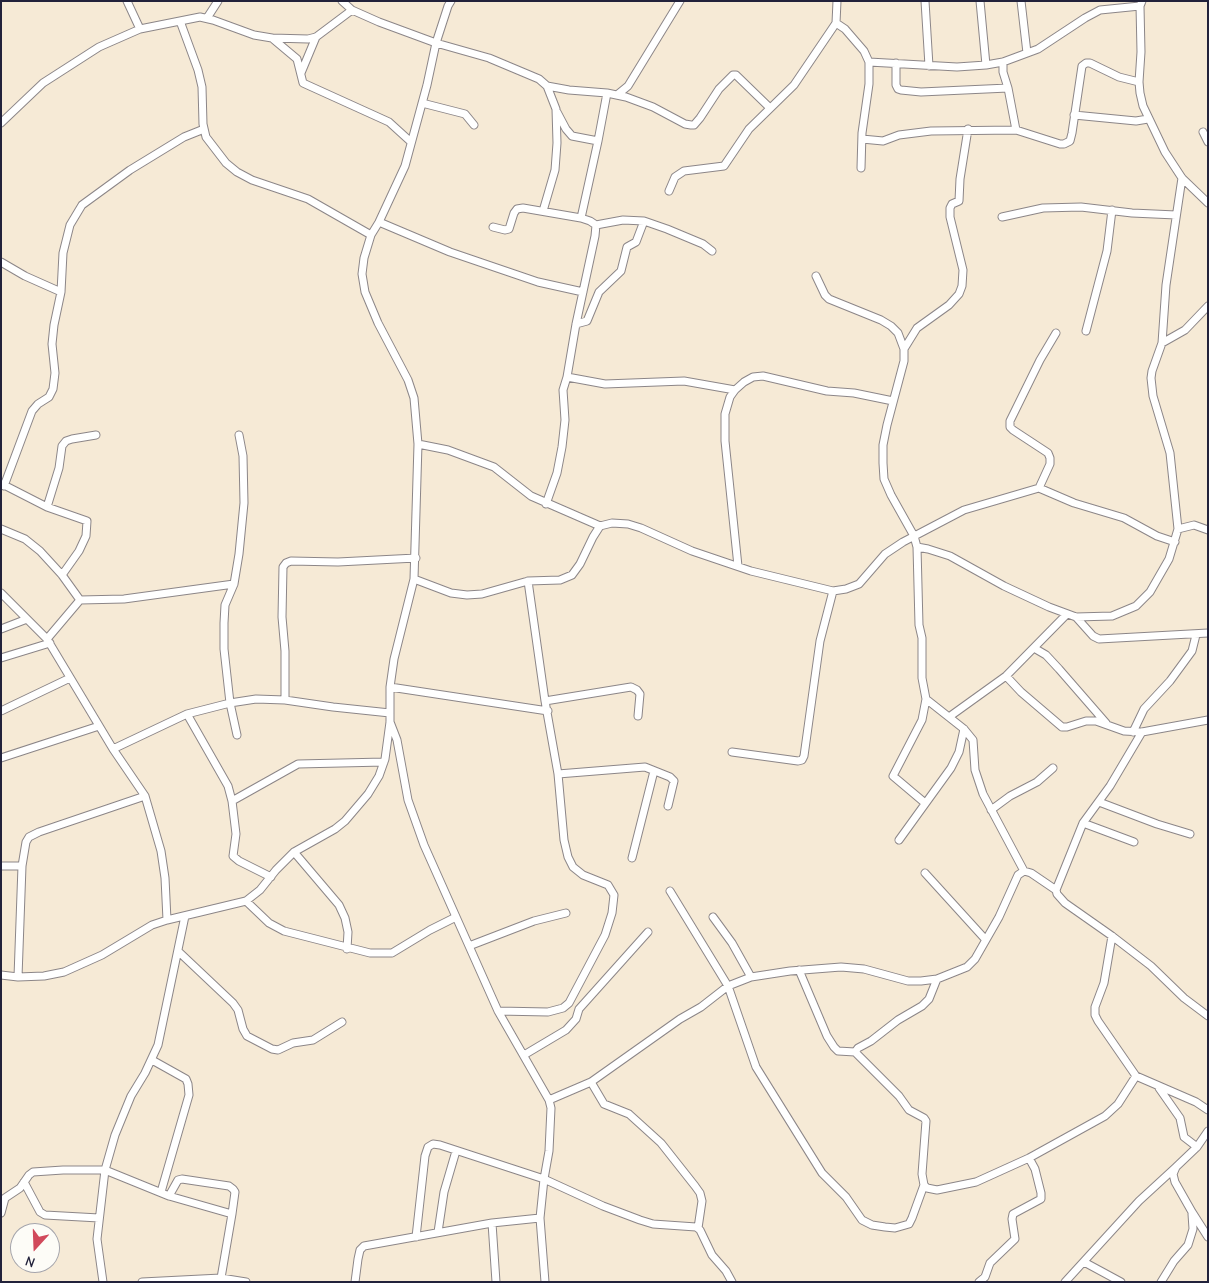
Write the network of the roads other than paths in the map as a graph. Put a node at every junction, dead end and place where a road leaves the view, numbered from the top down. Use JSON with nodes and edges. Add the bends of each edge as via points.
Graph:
{"nodes":[{"id":1,"x":127,"y":1,"type":"edge"},
{"id":2,"x":218,"y":1,"type":"edge"},
{"id":3,"x":342,"y":1,"type":"edge"},
{"id":4,"x":451,"y":1,"type":"edge"},
{"id":5,"x":680,"y":1,"type":"edge"},
{"id":6,"x":837,"y":1,"type":"edge"},
{"id":7,"x":925,"y":1,"type":"edge"},
{"id":8,"x":980,"y":1,"type":"edge"},
{"id":9,"x":1021,"y":1,"type":"edge"},
{"id":10,"x":1141,"y":4,"type":"edge"},
{"id":11,"x":352,"y":10,"type":"junction"},
{"id":12,"x":207,"y":18,"type":"junction"},
{"id":13,"x":180,"y":21,"type":"junction"},
{"id":14,"x":836,"y":23,"type":"junction"},
{"id":15,"x":140,"y":29,"type":"junction"},
{"id":16,"x":316,"y":36,"type":"junction"},
{"id":17,"x":272,"y":38,"type":"junction"},
{"id":18,"x":436,"y":43,"type":"junction"},
{"id":19,"x":1027,"y":52,"type":"junction"},
{"id":20,"x":869,"y":62,"type":"junction"},
{"id":21,"x":1003,"y":62,"type":"junction"},
{"id":22,"x":896,"y":63,"type":"junction"},
{"id":23,"x":986,"y":65,"type":"junction"},
{"id":24,"x":929,"y":66,"type":"junction"},
{"id":25,"x":301,"y":74,"type":"junction"},
{"id":26,"x":1139,"y":82,"type":"junction"},
{"id":27,"x":547,"y":86,"type":"junction"},
{"id":28,"x":1008,"y":88,"type":"junction"},
{"id":29,"x":607,"y":93,"type":"junction"},
{"id":30,"x":618,"y":95,"type":"junction"},
{"id":31,"x":422,"y":103,"type":"junction"},
{"id":32,"x":770,"y":108,"type":"junction"},
{"id":33,"x":556,"y":109,"type":"junction"},
{"id":34,"x":1074,"y":115,"type":"junction"},
{"id":35,"x":1148,"y":119,"type":"junction"},
{"id":36,"x":1,"y":123,"type":"edge"},
{"id":37,"x":474,"y":125,"type":"dead end"},
{"id":38,"x":204,"y":129,"type":"junction"},
{"id":39,"x":968,"y":129,"type":"junction"},
{"id":40,"x":1016,"y":130,"type":"junction"},
{"id":41,"x":1203,"y":132,"type":"dead end"},
{"id":42,"x":862,"y":139,"type":"junction"},
{"id":43,"x":598,"y":141,"type":"junction"},
{"id":44,"x":411,"y":142,"type":"junction"},
{"id":45,"x":1208,"y":142,"type":"edge"},
{"id":46,"x":861,"y":168,"type":"dead end"},
{"id":47,"x":1182,"y":178,"type":"junction"},
{"id":48,"x":670,"y":191,"type":"dead end"},
{"id":49,"x":1208,"y":203,"type":"edge"},
{"id":50,"x":1112,"y":210,"type":"junction"},
{"id":51,"x":543,"y":211,"type":"junction"},
{"id":52,"x":1176,"y":214,"type":"junction"},
{"id":53,"x":1002,"y":217,"type":"dead end"},
{"id":54,"x":581,"y":218,"type":"junction"},
{"id":55,"x":644,"y":221,"type":"junction"},
{"id":56,"x":380,"y":222,"type":"junction"},
{"id":57,"x":596,"y":225,"type":"junction"},
{"id":58,"x":493,"y":227,"type":"dead end"},
{"id":59,"x":371,"y":235,"type":"junction"},
{"id":60,"x":712,"y":251,"type":"dead end"},
{"id":61,"x":1,"y":262,"type":"edge"},
{"id":62,"x":816,"y":276,"type":"dead end"},
{"id":63,"x":61,"y":292,"type":"junction"},
{"id":64,"x":583,"y":292,"type":"junction"},
{"id":65,"x":1208,"y":306,"type":"edge"},
{"id":66,"x":1205,"y":315,"type":"edge"},
{"id":67,"x":576,"y":324,"type":"junction"},
{"id":68,"x":1086,"y":331,"type":"dead end"},
{"id":69,"x":1056,"y":333,"type":"dead end"},
{"id":70,"x":1162,"y":342,"type":"junction"},
{"id":71,"x":904,"y":349,"type":"junction"},
{"id":72,"x":568,"y":377,"type":"junction"},
{"id":73,"x":735,"y":390,"type":"junction"},
{"id":74,"x":893,"y":401,"type":"junction"},
{"id":75,"x":96,"y":435,"type":"dead end"},
{"id":76,"x":239,"y":435,"type":"dead end"},
{"id":77,"x":418,"y":444,"type":"junction"},
{"id":78,"x":3,"y":485,"type":"edge"},
{"id":79,"x":1039,"y":488,"type":"junction"},
{"id":80,"x":546,"y":504,"type":"junction"},
{"id":81,"x":47,"y":507,"type":"junction"},
{"id":82,"x":600,"y":526,"type":"junction"},
{"id":83,"x":1,"y":529,"type":"edge"},
{"id":84,"x":1178,"y":529,"type":"junction"},
{"id":85,"x":1208,"y":530,"type":"edge"},
{"id":86,"x":914,"y":536,"type":"junction"},
{"id":87,"x":1175,"y":542,"type":"junction"},
{"id":88,"x":917,"y":547,"type":"junction"},
{"id":89,"x":416,"y":558,"type":"junction"},
{"id":90,"x":738,"y":566,"type":"junction"},
{"id":91,"x":62,"y":576,"type":"junction"},
{"id":92,"x":414,"y":579,"type":"junction"},
{"id":93,"x":528,"y":581,"type":"junction"},
{"id":94,"x":234,"y":584,"type":"junction"},
{"id":95,"x":833,"y":591,"type":"junction"},
{"id":96,"x":1,"y":593,"type":"edge"},
{"id":97,"x":80,"y":600,"type":"junction"},
{"id":98,"x":1066,"y":615,"type":"junction"},
{"id":99,"x":1076,"y":617,"type":"junction"},
{"id":100,"x":27,"y":619,"type":"junction"},
{"id":101,"x":1,"y":629,"type":"edge"},
{"id":102,"x":1208,"y":633,"type":"edge"},
{"id":103,"x":1196,"y":635,"type":"junction"},
{"id":104,"x":49,"y":641,"type":"junction"},
{"id":105,"x":1034,"y":648,"type":"junction"},
{"id":106,"x":1,"y":658,"type":"edge"},
{"id":107,"x":1006,"y":676,"type":"junction"},
{"id":108,"x":70,"y":678,"type":"junction"},
{"id":109,"x":390,"y":687,"type":"junction"},
{"id":110,"x":926,"y":699,"type":"junction"},
{"id":111,"x":285,"y":700,"type":"junction"},
{"id":112,"x":545,"y":701,"type":"junction"},
{"id":113,"x":230,"y":703,"type":"junction"},
{"id":114,"x":1,"y":711,"type":"edge"},
{"id":115,"x":548,"y":711,"type":"junction"},
{"id":116,"x":390,"y":713,"type":"junction"},
{"id":117,"x":187,"y":714,"type":"junction"},
{"id":118,"x":638,"y":716,"type":"dead end"},
{"id":119,"x":949,"y":717,"type":"junction"},
{"id":120,"x":1208,"y":720,"type":"edge"},
{"id":121,"x":390,"y":722,"type":"junction"},
{"id":122,"x":1106,"y":724,"type":"junction"},
{"id":123,"x":100,"y":726,"type":"junction"},
{"id":124,"x":964,"y":729,"type":"junction"},
{"id":125,"x":1133,"y":732,"type":"junction"},
{"id":126,"x":1142,"y":732,"type":"junction"},
{"id":127,"x":237,"y":735,"type":"dead end"},
{"id":128,"x":113,"y":748,"type":"junction"},
{"id":129,"x":732,"y":752,"type":"dead end"},
{"id":130,"x":1,"y":758,"type":"edge"},
{"id":131,"x":384,"y":762,"type":"junction"},
{"id":132,"x":1054,"y":768,"type":"dead end"},
{"id":133,"x":654,"y":771,"type":"junction"},
{"id":134,"x":558,"y":774,"type":"junction"},
{"id":135,"x":145,"y":796,"type":"junction"},
{"id":136,"x":232,"y":801,"type":"junction"},
{"id":137,"x":1098,"y":802,"type":"junction"},
{"id":138,"x":925,"y":804,"type":"junction"},
{"id":139,"x":668,"y":806,"type":"dead end"},
{"id":140,"x":991,"y":810,"type":"junction"},
{"id":141,"x":1084,"y":823,"type":"junction"},
{"id":142,"x":1190,"y":834,"type":"dead end"},
{"id":143,"x":899,"y":840,"type":"dead end"},
{"id":144,"x":1134,"y":842,"type":"dead end"},
{"id":145,"x":294,"y":852,"type":"junction"},
{"id":146,"x":632,"y":858,"type":"dead end"},
{"id":147,"x":1,"y":866,"type":"edge"},
{"id":148,"x":22,"y":866,"type":"junction"},
{"id":149,"x":1024,"y":871,"type":"junction"},
{"id":150,"x":925,"y":873,"type":"dead end"},
{"id":151,"x":271,"y":877,"type":"junction"},
{"id":152,"x":1056,"y":890,"type":"junction"},
{"id":153,"x":670,"y":891,"type":"dead end"},
{"id":154,"x":246,"y":901,"type":"junction"},
{"id":155,"x":566,"y":913,"type":"dead end"},
{"id":156,"x":185,"y":916,"type":"junction"},
{"id":157,"x":456,"y":917,"type":"junction"},
{"id":158,"x":713,"y":917,"type":"dead end"},
{"id":159,"x":167,"y":920,"type":"junction"},
{"id":160,"x":648,"y":932,"type":"dead end"},
{"id":161,"x":1112,"y":936,"type":"junction"},
{"id":162,"x":985,"y":939,"type":"junction"},
{"id":163,"x":469,"y":946,"type":"junction"},
{"id":164,"x":347,"y":948,"type":"junction"},
{"id":165,"x":178,"y":952,"type":"junction"},
{"id":166,"x":799,"y":970,"type":"junction"},
{"id":167,"x":1,"y":975,"type":"edge"},
{"id":168,"x":18,"y":977,"type":"junction"},
{"id":169,"x":750,"y":977,"type":"junction"},
{"id":170,"x":937,"y":978,"type":"junction"},
{"id":171,"x":728,"y":986,"type":"junction"},
{"id":172,"x":498,"y":1011,"type":"junction"},
{"id":173,"x":1208,"y":1016,"type":"edge"},
{"id":174,"x":342,"y":1022,"type":"dead end"},
{"id":175,"x":855,"y":1052,"type":"junction"},
{"id":176,"x":524,"y":1055,"type":"junction"},
{"id":177,"x":152,"y":1060,"type":"junction"},
{"id":178,"x":1136,"y":1076,"type":"junction"},
{"id":179,"x":591,"y":1082,"type":"junction"},
{"id":180,"x":1159,"y":1087,"type":"junction"},
{"id":181,"x":549,"y":1100,"type":"junction"},
{"id":182,"x":1208,"y":1110,"type":"edge"},
{"id":183,"x":1208,"y":1132,"type":"edge"},
{"id":184,"x":1197,"y":1147,"type":"junction"},
{"id":185,"x":456,"y":1151,"type":"junction"},
{"id":186,"x":1029,"y":1158,"type":"junction"},
{"id":187,"x":1176,"y":1167,"type":"junction"},
{"id":188,"x":104,"y":1170,"type":"junction"},
{"id":189,"x":544,"y":1179,"type":"junction"},
{"id":190,"x":24,"y":1182,"type":"junction"},
{"id":191,"x":924,"y":1185,"type":"junction"},
{"id":192,"x":161,"y":1192,"type":"junction"},
{"id":193,"x":169,"y":1196,"type":"junction"},
{"id":194,"x":1192,"y":1212,"type":"junction"},
{"id":195,"x":1,"y":1213,"type":"edge"},
{"id":196,"x":232,"y":1214,"type":"junction"},
{"id":197,"x":99,"y":1218,"type":"junction"},
{"id":198,"x":540,"y":1218,"type":"junction"},
{"id":199,"x":492,"y":1222,"type":"junction"},
{"id":200,"x":698,"y":1228,"type":"junction"},
{"id":201,"x":438,"y":1232,"type":"junction"},
{"id":202,"x":416,"y":1237,"type":"junction"},
{"id":203,"x":1208,"y":1237,"type":"edge"},
{"id":204,"x":1084,"y":1262,"type":"junction"},
{"id":205,"x":220,"y":1278,"type":"junction"},
{"id":206,"x":103,"y":1282,"type":"edge"},
{"id":207,"x":142,"y":1282,"type":"edge"},
{"id":208,"x":246,"y":1282,"type":"edge"},
{"id":209,"x":355,"y":1282,"type":"edge"},
{"id":210,"x":496,"y":1282,"type":"edge"},
{"id":211,"x":545,"y":1282,"type":"edge"},
{"id":212,"x":732,"y":1282,"type":"edge"},
{"id":213,"x":979,"y":1282,"type":"edge"},
{"id":214,"x":1065,"y":1282,"type":"edge"},
{"id":215,"x":1121,"y":1282,"type":"edge"},
{"id":216,"x":1161,"y":1282,"type":"edge"}],
"edges":[{"from":1,"to":15,"type":"street"},
{"from":2,"to":12,"type":"street"},
{"from":3,"to":11,"type":"street"},
{"from":4,"to":18,"type":"street"},
{"from":5,"to":30,"type":"street","via":[[628,86]]},
{"from":6,"to":14,"type":"street"},
{"from":7,"to":24,"type":"street"},
{"from":8,"to":23,"type":"street"},
{"from":9,"to":19,"type":"street"},
{"from":10,"to":19,"type":"street","via":[[1100,10],[1038,49]]},
{"from":10,"to":26,"type":"street"},
{"from":11,"to":16,"type":"street"},
{"from":11,"to":18,"type":"street"},
{"from":12,"to":13,"type":"street"},
{"from":12,"to":17,"type":"street"},
{"from":13,"to":15,"type":"street"},
{"from":13,"to":38,"type":"street","via":[[202,87]]},
{"from":14,"to":20,"type":"street","via":[[846,29],[864,50]]},
{"from":14,"to":32,"type":"street","via":[[802,75]]},
{"from":15,"to":36,"type":"street","via":[[76,60],[43,83]]},
{"from":16,"to":17,"type":"street","via":[[308,39]]},
{"from":16,"to":25,"type":"street"},
{"from":17,"to":25,"type":"street","via":[[297,59]]},
{"from":18,"to":27,"type":"street","via":[[489,58],[539,79]]},
{"from":18,"to":31,"type":"street"},
{"from":19,"to":21,"type":"street"},
{"from":20,"to":22,"type":"street"},
{"from":20,"to":42,"type":"street"},
{"from":21,"to":23,"type":"street"},
{"from":21,"to":28,"type":"street"},
{"from":22,"to":24,"type":"street"},
{"from":22,"to":28,"type":"street","via":[[896,85],[901,90]]},
{"from":23,"to":24,"type":"street"},
{"from":25,"to":44,"type":"street","via":[[303,83],[389,122]]},
{"from":26,"to":34,"type":"street","via":[[1086,63],[1080,71]]},
{"from":26,"to":35,"type":"street"},
{"from":27,"to":29,"type":"street"},
{"from":27,"to":33,"type":"street"},
{"from":28,"to":40,"type":"street"},
{"from":29,"to":30,"type":"street"},
{"from":29,"to":43,"type":"street"},
{"from":30,"to":32,"type":"street","via":[[694,125],[719,89],[736,75]]},
{"from":31,"to":37,"type":"street","via":[[465,114]]},
{"from":31,"to":44,"type":"street"},
{"from":32,"to":48,"type":"street","via":[[749,129],[724,166],[684,171],[675,177]]},
{"from":33,"to":43,"type":"street","via":[[572,136]]},
{"from":33,"to":51,"type":"street","via":[[555,170]]},
{"from":34,"to":35,"type":"street","via":[[1136,121]]},
{"from":34,"to":40,"type":"street","via":[[1067,143],[1060,144]]},
{"from":35,"to":47,"type":"street"},
{"from":38,"to":59,"type":"street","via":[[206,137],[237,172],[308,199]]},
{"from":38,"to":63,"type":"street","via":[[161,150],[82,205],[70,225],[63,253]]},
{"from":39,"to":40,"type":"street"},
{"from":39,"to":42,"type":"street","via":[[899,135],[882,141]]},
{"from":39,"to":71,"type":"street","via":[[960,201],[950,208],[963,270],[962,286],[949,305],[917,328]]},
{"from":41,"to":45,"type":"street"},
{"from":42,"to":46,"type":"street"},
{"from":43,"to":54,"type":"street"},
{"from":44,"to":56,"type":"street","via":[[405,166]]},
{"from":47,"to":49,"type":"street"},
{"from":47,"to":52,"type":"street"},
{"from":50,"to":52,"type":"street"},
{"from":50,"to":53,"type":"street","via":[[1042,208]]},
{"from":50,"to":68,"type":"street","via":[[1107,251]]},
{"from":51,"to":54,"type":"street"},
{"from":51,"to":58,"type":"street","via":[[517,209],[508,229]]},
{"from":52,"to":70,"type":"street"},
{"from":54,"to":57,"type":"street"},
{"from":55,"to":57,"type":"street","via":[[623,220]]},
{"from":55,"to":60,"type":"street","via":[[704,244]]},
{"from":55,"to":67,"type":"street","via":[[636,242],[627,247],[621,271],[598,292],[587,321]]},
{"from":56,"to":59,"type":"street"},
{"from":56,"to":64,"type":"street","via":[[450,252],[538,282]]},
{"from":57,"to":64,"type":"street"},
{"from":59,"to":77,"type":"street","via":[[364,258],[363,285],[378,323],[408,380],[414,398]]},
{"from":61,"to":63,"type":"street"},
{"from":62,"to":71,"type":"street","via":[[829,299],[891,326],[898,333]]},
{"from":63,"to":78,"type":"street","via":[[52,344],[53,389],[49,397],[32,411]]},
{"from":64,"to":67,"type":"street"},
{"from":65,"to":66,"type":"street"},
{"from":66,"to":70,"type":"street"},
{"from":67,"to":72,"type":"street"},
{"from":69,"to":79,"type":"street","via":[[1010,421],[1013,430],[1048,453],[1050,464]]},
{"from":70,"to":84,"type":"street","via":[[1151,378],[1170,453]]},
{"from":71,"to":74,"type":"street"},
{"from":72,"to":73,"type":"street","via":[[605,384],[684,380]]},
{"from":72,"to":80,"type":"street","via":[[563,390],[565,420],[562,447]]},
{"from":73,"to":74,"type":"street","via":[[744,382],[763,376],[827,391]]},
{"from":73,"to":90,"type":"street","via":[[725,414],[725,441]]},
{"from":74,"to":86,"type":"street","via":[[883,444],[884,479]]},
{"from":75,"to":81,"type":"street","via":[[72,439],[62,446]]},
{"from":76,"to":94,"type":"street","via":[[244,456],[245,495]]},
{"from":77,"to":80,"type":"street","via":[[448,450],[494,467]]},
{"from":77,"to":89,"type":"street"},
{"from":78,"to":81,"type":"street"},
{"from":79,"to":86,"type":"street","via":[[964,510]]},
{"from":79,"to":87,"type":"street","via":[[1124,518]]},
{"from":80,"to":82,"type":"street"},
{"from":81,"to":91,"type":"street","via":[[88,521],[79,551]]},
{"from":82,"to":90,"type":"street","via":[[628,524]]},
{"from":82,"to":93,"type":"street","via":[[572,575],[560,580]]},
{"from":83,"to":91,"type":"street","via":[[32,544]]},
{"from":84,"to":85,"type":"street","via":[[1194,525]]},
{"from":84,"to":87,"type":"street"},
{"from":86,"to":88,"type":"street"},
{"from":86,"to":95,"type":"street","via":[[885,554],[859,584]]},
{"from":87,"to":99,"type":"street","via":[[1161,576],[1136,606],[1112,616]]},
{"from":88,"to":98,"type":"street","via":[[950,556]]},
{"from":88,"to":110,"type":"street","via":[[922,678]]},
{"from":89,"to":92,"type":"street"},
{"from":89,"to":111,"type":"street","via":[[286,563],[283,567],[282,617]]},
{"from":90,"to":95,"type":"street"},
{"from":91,"to":97,"type":"street"},
{"from":92,"to":93,"type":"street","via":[[451,593],[467,595]]},
{"from":92,"to":109,"type":"street"},
{"from":93,"to":112,"type":"street"},
{"from":94,"to":97,"type":"street","via":[[124,599]]},
{"from":94,"to":113,"type":"street","via":[[224,614]]},
{"from":95,"to":129,"type":"street","via":[[820,641],[802,760]]},
{"from":96,"to":100,"type":"street"},
{"from":97,"to":104,"type":"street"},
{"from":98,"to":99,"type":"street"},
{"from":98,"to":105,"type":"street"},
{"from":99,"to":103,"type":"street","via":[[1092,636],[1099,639]]},
{"from":100,"to":101,"type":"street"},
{"from":100,"to":104,"type":"street"},
{"from":102,"to":103,"type":"street"},
{"from":103,"to":125,"type":"street","via":[[1192,651],[1144,709]]},
{"from":104,"to":106,"type":"street"},
{"from":104,"to":108,"type":"street"},
{"from":105,"to":107,"type":"street"},
{"from":105,"to":122,"type":"street","via":[[1059,669]]},
{"from":107,"to":119,"type":"street"},
{"from":107,"to":122,"type":"street","via":[[1062,727],[1086,721]]},
{"from":108,"to":114,"type":"street"},
{"from":108,"to":123,"type":"street"},
{"from":109,"to":115,"type":"street"},
{"from":109,"to":116,"type":"street"},
{"from":110,"to":119,"type":"street"},
{"from":110,"to":138,"type":"street","via":[[922,720],[893,776]]},
{"from":111,"to":113,"type":"street","via":[[256,699]]},
{"from":111,"to":116,"type":"street"},
{"from":112,"to":115,"type":"street"},
{"from":112,"to":118,"type":"street","via":[[631,687],[640,694]]},
{"from":113,"to":117,"type":"street"},
{"from":113,"to":127,"type":"street"},
{"from":115,"to":134,"type":"street"},
{"from":116,"to":121,"type":"street"},
{"from":117,"to":128,"type":"street"},
{"from":117,"to":136,"type":"street","via":[[228,786]]},
{"from":119,"to":124,"type":"street"},
{"from":120,"to":126,"type":"street"},
{"from":121,"to":131,"type":"street"},
{"from":121,"to":157,"type":"street","via":[[397,740],[408,800]]},
{"from":122,"to":125,"type":"street"},
{"from":123,"to":128,"type":"street"},
{"from":123,"to":130,"type":"street"},
{"from":124,"to":138,"type":"street","via":[[956,760]]},
{"from":124,"to":140,"type":"street","via":[[973,740],[975,770]]},
{"from":125,"to":126,"type":"street"},
{"from":126,"to":137,"type":"street"},
{"from":128,"to":135,"type":"street"},
{"from":131,"to":136,"type":"street","via":[[298,764]]},
{"from":131,"to":145,"type":"street","via":[[379,776],[353,814],[335,829]]},
{"from":132,"to":140,"type":"street"},
{"from":133,"to":134,"type":"street","via":[[642,767]]},
{"from":133,"to":139,"type":"street","via":[[674,781]]},
{"from":133,"to":146,"type":"street"},
{"from":134,"to":172,"type":"street","via":[[568,857],[573,867],[583,875],[608,885],[612,890],[612,913],[605,935],[570,1003],[548,1012]]},
{"from":135,"to":148,"type":"street","via":[[29,837]]},
{"from":135,"to":159,"type":"street","via":[[161,851]]},
{"from":136,"to":151,"type":"street","via":[[236,834],[233,856]]},
{"from":137,"to":141,"type":"street"},
{"from":137,"to":142,"type":"street"},
{"from":138,"to":143,"type":"street"},
{"from":140,"to":149,"type":"street"},
{"from":141,"to":144,"type":"street"},
{"from":141,"to":152,"type":"street"},
{"from":145,"to":151,"type":"street"},
{"from":145,"to":164,"type":"street","via":[[339,905],[347,925]]},
{"from":147,"to":148,"type":"street"},
{"from":148,"to":168,"type":"street"},
{"from":149,"to":152,"type":"street"},
{"from":149,"to":162,"type":"street","via":[[1018,875]]},
{"from":150,"to":162,"type":"street"},
{"from":151,"to":154,"type":"street"},
{"from":152,"to":161,"type":"street","via":[[1065,903]]},
{"from":153,"to":171,"type":"street"},
{"from":154,"to":156,"type":"street"},
{"from":154,"to":164,"type":"street","via":[[276,928]]},
{"from":155,"to":163,"type":"street","via":[[534,921]]},
{"from":156,"to":159,"type":"street"},
{"from":156,"to":165,"type":"street"},
{"from":157,"to":163,"type":"street"},
{"from":157,"to":164,"type":"street","via":[[392,953],[370,954]]},
{"from":158,"to":169,"type":"street","via":[[732,943]]},
{"from":159,"to":168,"type":"street","via":[[64,972]]},
{"from":160,"to":176,"type":"street","via":[[579,1009],[576,1019],[566,1030]]},
{"from":161,"to":173,"type":"street"},
{"from":161,"to":178,"type":"street","via":[[1095,1015]]},
{"from":162,"to":170,"type":"street","via":[[967,967]]},
{"from":163,"to":172,"type":"street"},
{"from":165,"to":174,"type":"street","via":[[234,1003],[247,1036],[272,1049],[312,1040]]},
{"from":165,"to":177,"type":"street"},
{"from":166,"to":169,"type":"street"},
{"from":166,"to":170,"type":"street","via":[[840,967],[864,969],[908,981]]},
{"from":166,"to":175,"type":"street","via":[[834,1047],[838,1051]]},
{"from":167,"to":168,"type":"street"},
{"from":169,"to":171,"type":"street"},
{"from":170,"to":175,"type":"street","via":[[929,999]]},
{"from":171,"to":179,"type":"street"},
{"from":171,"to":191,"type":"street","via":[[756,1067],[822,1173],[862,1220],[872,1225],[895,1228],[909,1224]]},
{"from":172,"to":176,"type":"street"},
{"from":175,"to":191,"type":"street","via":[[900,1096],[909,1110],[926,1121]]},
{"from":176,"to":181,"type":"street"},
{"from":177,"to":188,"type":"street","via":[[131,1096]]},
{"from":177,"to":192,"type":"street","via":[[186,1079],[189,1095]]},
{"from":178,"to":180,"type":"street"},
{"from":178,"to":186,"type":"street","via":[[1118,1104],[1105,1116]]},
{"from":179,"to":181,"type":"street"},
{"from":179,"to":200,"type":"street","via":[[604,1104],[629,1114],[661,1143],[695,1186],[702,1201]]},
{"from":180,"to":182,"type":"street"},
{"from":180,"to":184,"type":"street","via":[[1180,1118],[1184,1137]]},
{"from":181,"to":189,"type":"street","via":[[549,1151]]},
{"from":183,"to":184,"type":"street"},
{"from":184,"to":187,"type":"street"},
{"from":185,"to":189,"type":"street"},
{"from":185,"to":201,"type":"street","via":[[444,1192]]},
{"from":185,"to":202,"type":"street","via":[[432,1144],[428,1147]]},
{"from":186,"to":191,"type":"street","via":[[976,1182],[938,1190]]},
{"from":186,"to":213,"type":"street","via":[[1035,1169],[1040,1199],[1013,1214],[1015,1238],[990,1263],[985,1277]]},
{"from":187,"to":194,"type":"street","via":[[1173,1174],[1175,1182]]},
{"from":187,"to":204,"type":"street","via":[[1139,1201]]},
{"from":188,"to":190,"type":"street","via":[[34,1172]]},
{"from":188,"to":192,"type":"street"},
{"from":188,"to":197,"type":"street"},
{"from":189,"to":198,"type":"street"},
{"from":189,"to":200,"type":"street","via":[[640,1220]]},
{"from":190,"to":195,"type":"street","via":[[5,1198]]},
{"from":190,"to":197,"type":"street","via":[[40,1212],[45,1215]]},
{"from":192,"to":193,"type":"street"},
{"from":193,"to":196,"type":"street"},
{"from":193,"to":196,"type":"street","via":[[178,1180],[182,1179],[229,1186],[235,1192]]},
{"from":194,"to":203,"type":"street"},
{"from":194,"to":216,"type":"street","via":[[1193,1229],[1188,1245]]},
{"from":196,"to":205,"type":"street"},
{"from":197,"to":206,"type":"street","via":[[97,1239]]},
{"from":198,"to":199,"type":"street"},
{"from":198,"to":211,"type":"street"},
{"from":199,"to":201,"type":"street"},
{"from":199,"to":210,"type":"street"},
{"from":200,"to":212,"type":"street"},
{"from":201,"to":202,"type":"street"},
{"from":202,"to":209,"type":"street","via":[[364,1246],[360,1250]]},
{"from":204,"to":214,"type":"street"},
{"from":204,"to":215,"type":"street"},
{"from":205,"to":207,"type":"street"},
{"from":205,"to":208,"type":"street"}]}
